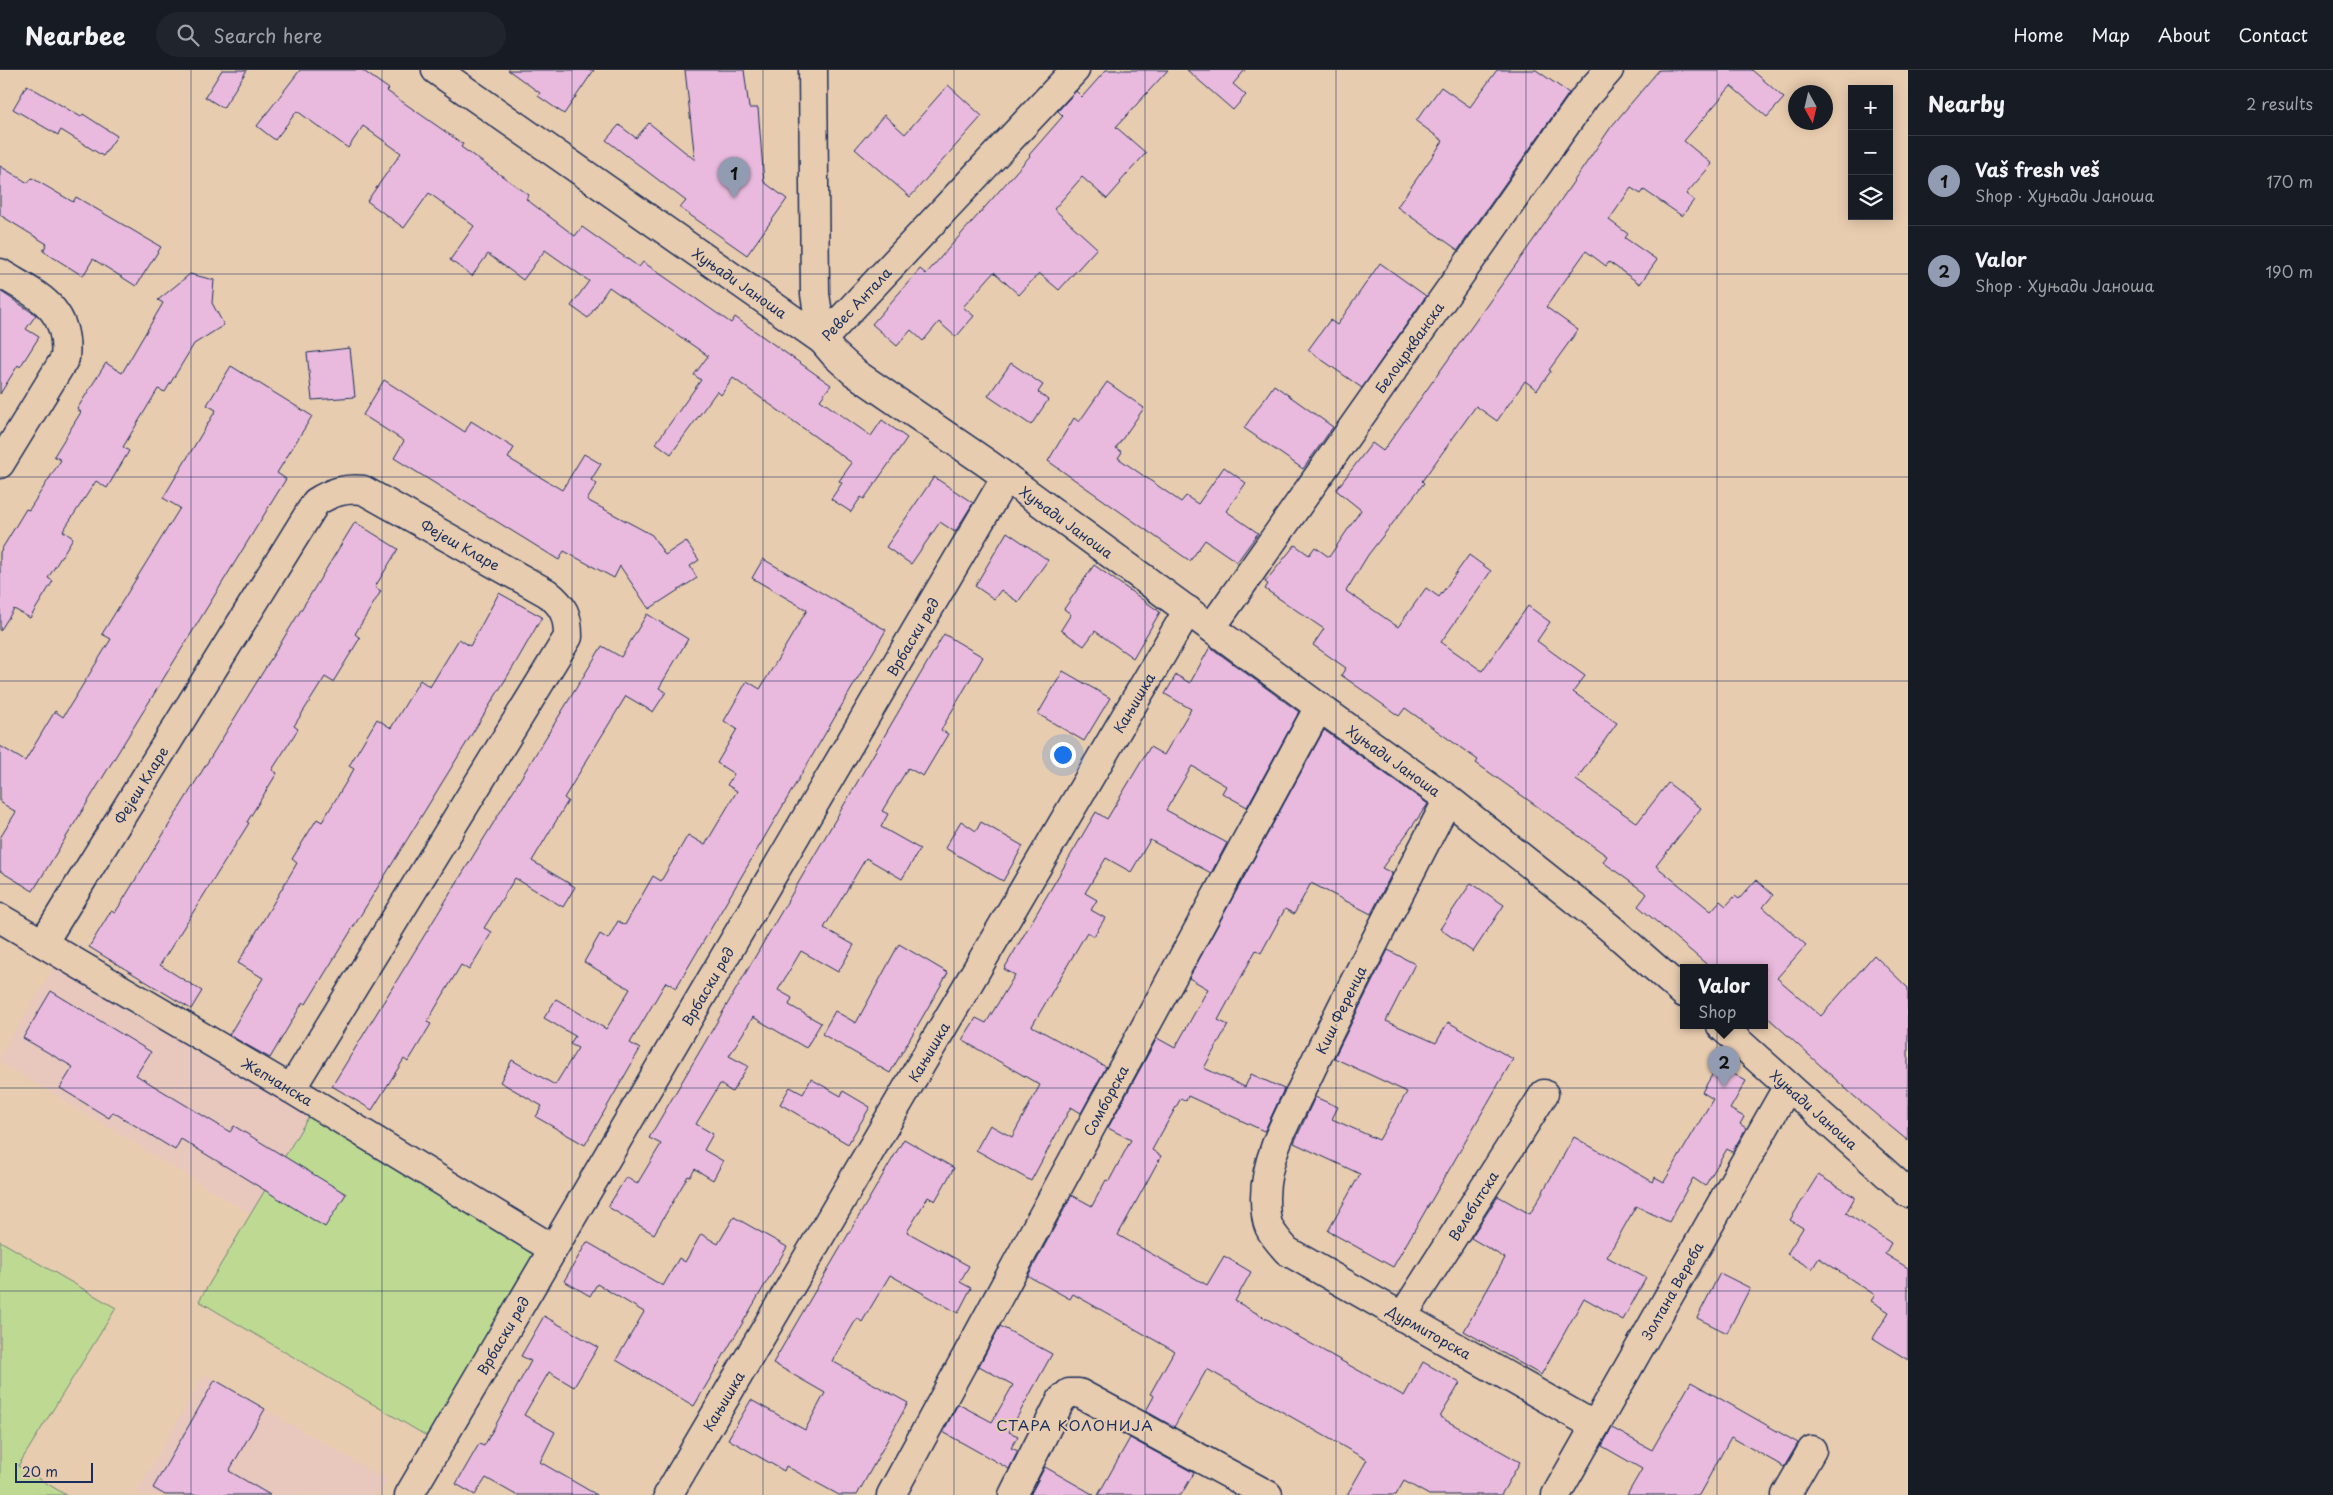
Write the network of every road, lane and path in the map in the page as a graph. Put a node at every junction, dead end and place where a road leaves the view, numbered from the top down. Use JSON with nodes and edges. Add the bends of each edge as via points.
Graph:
{"nodes":[{"id":1,"x":436,"y":70,"type":"edge"},
{"id":2,"x":813,"y":70,"type":"edge"},
{"id":3,"x":1074,"y":70,"type":"edge"},
{"id":4,"x":1609,"y":70,"type":"edge"},
{"id":5,"x":0,"y":273,"type":"edge"},
{"id":6,"x":822,"y":340,"type":"junction"},
{"id":7,"x":0,"y":464,"type":"edge"},
{"id":8,"x":1006,"y":477,"type":"junction"},
{"id":9,"x":1188,"y":610,"type":"junction"},
{"id":10,"x":1212,"y":627,"type":"junction"},
{"id":11,"x":1319,"y":707,"type":"junction"},
{"id":12,"x":1448,"y":799,"type":"junction"},
{"id":13,"x":0,"y":918,"type":"edge"},
{"id":14,"x":43,"y":943,"type":"junction"},
{"id":15,"x":1680,"y":989,"type":"edge"},
{"id":16,"x":1724,"y":1029,"type":"edge"},
{"id":17,"x":1788,"y":1086,"type":"junction"},
{"id":18,"x":291,"y":1089,"type":"junction"},
{"id":19,"x":1544,"y":1094,"type":"dead end"},
{"id":20,"x":1908,"y":1194,"type":"edge"},
{"id":21,"x":1268,"y":1230,"type":"joint"},
{"id":22,"x":553,"y":1249,"type":"junction"},
{"id":23,"x":1402,"y":1317,"type":"junction"},
{"id":24,"x":1595,"y":1426,"type":"junction"},
{"id":25,"x":1812,"y":1450,"type":"dead end"},
{"id":26,"x":409,"y":1495,"type":"edge"},
{"id":27,"x":668,"y":1495,"type":"edge"},
{"id":28,"x":891,"y":1495,"type":"edge"},
{"id":29,"x":1013,"y":1495,"type":"edge"},
{"id":30,"x":1268,"y":1495,"type":"edge"},
{"id":31,"x":1556,"y":1495,"type":"edge"},
{"id":32,"x":1786,"y":1495,"type":"edge"}],
"edges":[{"from":1,"to":6,"type":"street","name":"Хуњади Јаноша"},
{"from":2,"to":6,"type":"street","name":"Ревес Антала","via":[[815,294]]},
{"from":3,"to":6,"type":"street","name":"Ревес Антала"},
{"from":4,"to":10,"type":"street","name":"Белоцркванска","via":[[1586,96]]},
{"from":5,"to":7,"type":"street","via":[[48,302],[60,321],[66,345],[64,358]]},
{"from":6,"to":8,"type":"street","name":"Хуњади Јаноша","via":[[855,373]]},
{"from":8,"to":9,"type":"street","name":"Хуњади Јаноша"},
{"from":8,"to":22,"type":"street","name":"Врбаски ред"},
{"from":9,"to":10,"type":"street","name":"Хуњади Јаноша"},
{"from":9,"to":27,"type":"street","name":"Кањишка"},
{"from":10,"to":11,"type":"street","name":"Хуњади Јаноша"},
{"from":11,"to":12,"type":"street","name":"Хуњади Јаноша"},
{"from":11,"to":28,"type":"street","name":"Сомборска"},
{"from":12,"to":15,"type":"street","name":"Хуњади Јаноша","via":[[1609,927]]},
{"from":12,"to":21,"type":"street","name":"Киш Ференца","via":[[1340,1009],[1280,1137],[1266,1188]]},
{"from":13,"to":14,"type":"street","name":"Жепчанска"},
{"from":14,"to":18,"type":"street","name":"Жепчанска"},
{"from":14,"to":18,"type":"street","name":"Фејеш Кларе","via":[[316,502],[335,492],[363,490],[547,593],[566,612],[568,637]]},
{"from":16,"to":17,"type":"street","name":"Хуњади Јаноша"},
{"from":17,"to":20,"type":"street","name":"Хуњади Јаноша"},
{"from":17,"to":24,"type":"street","name":"Золтана Вереба"},
{"from":18,"to":22,"type":"street","name":"Жепчанска"},
{"from":19,"to":23,"type":"street","name":"Велебитска"},
{"from":21,"to":23,"type":"street","name":"Дурмиторска","via":[[1286,1251]]},
{"from":22,"to":26,"type":"street","name":"Врбаски ред"},
{"from":23,"to":24,"type":"street","name":"Дурмиторска"},
{"from":24,"to":31,"type":"street","name":"Золтана Вереба"},
{"from":25,"to":32,"type":"street"},
{"from":29,"to":30,"type":"street","via":[[1053,1412],[1068,1394],[1079,1393]]}]}
